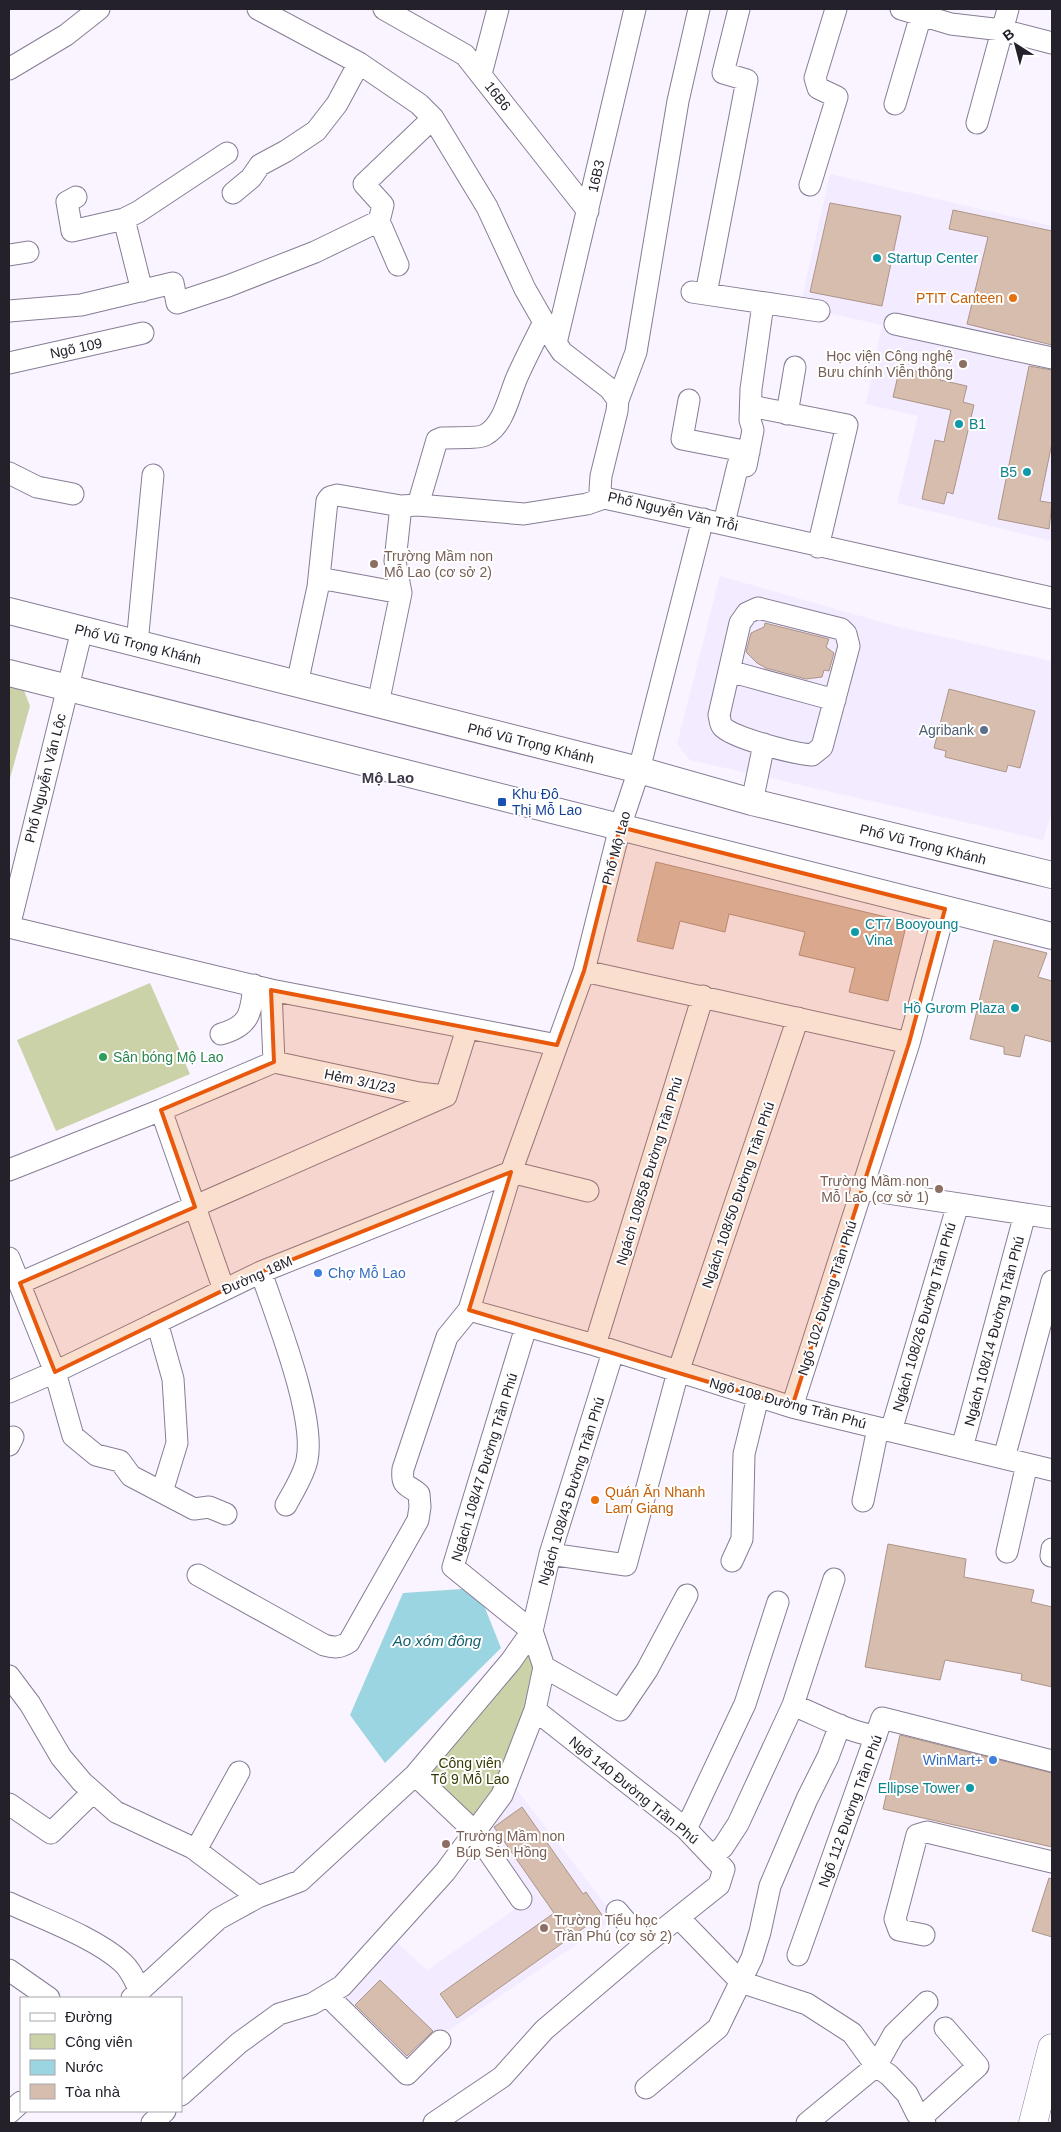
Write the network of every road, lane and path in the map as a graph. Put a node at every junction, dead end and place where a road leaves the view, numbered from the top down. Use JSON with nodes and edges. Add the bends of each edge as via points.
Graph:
{"nodes":[{"id":1,"x":99,"y":9,"type":"edge"},
{"id":2,"x":258,"y":9,"type":"edge"},
{"id":3,"x":384,"y":9,"type":"edge"},
{"id":4,"x":498,"y":9,"type":"edge"},
{"id":5,"x":635,"y":9,"type":"edge"},
{"id":6,"x":699,"y":9,"type":"edge"},
{"id":7,"x":739,"y":9,"type":"edge"},
{"id":8,"x":836,"y":9,"type":"edge"},
{"id":9,"x":1008,"y":9,"type":"edge"},
{"id":10,"x":911,"y":12,"type":"edge"},
{"id":11,"x":1002,"y":30,"type":"junction"},
{"id":12,"x":1052,"y":43,"type":"edge"},
{"id":13,"x":359,"y":63,"type":"junction"},
{"id":14,"x":9,"y":69,"type":"edge"},
{"id":15,"x":481,"y":74,"type":"junction"},
{"id":16,"x":895,"y":104,"type":"dead end"},
{"id":17,"x":433,"y":118,"type":"junction"},
{"id":18,"x":977,"y":123,"type":"dead end"},
{"id":19,"x":227,"y":153,"type":"dead end"},
{"id":20,"x":810,"y":185,"type":"dead end"},
{"id":21,"x":233,"y":193,"type":"dead end"},
{"id":22,"x":76,"y":197,"type":"dead end"},
{"id":23,"x":588,"y":211,"type":"junction"},
{"id":24,"x":124,"y":218,"type":"junction"},
{"id":25,"x":379,"y":221,"type":"junction"},
{"id":26,"x":398,"y":265,"type":"dead end"},
{"id":27,"x":142,"y":291,"type":"junction"},
{"id":28,"x":763,"y":304,"type":"junction"},
{"id":29,"x":9,"y":311,"type":"edge"},
{"id":30,"x":819,"y":311,"type":"dead end"},
{"id":31,"x":544,"y":322,"type":"junction"},
{"id":32,"x":895,"y":324,"type":"dead end"},
{"id":33,"x":143,"y":333,"type":"dead end"},
{"id":34,"x":556,"y":343,"type":"junction"},
{"id":35,"x":1052,"y":358,"type":"edge"},
{"id":36,"x":9,"y":363,"type":"edge"},
{"id":37,"x":795,"y":367,"type":"dead end"},
{"id":38,"x":618,"y":400,"type":"junction"},
{"id":39,"x":689,"y":400,"type":"dead end"},
{"id":40,"x":750,"y":406,"type":"junction"},
{"id":41,"x":787,"y":414,"type":"junction"},
{"id":42,"x":749,"y":452,"type":"junction"},
{"id":43,"x":9,"y":473,"type":"edge"},
{"id":44,"x":153,"y":475,"type":"dead end"},
{"id":45,"x":74,"y":494,"type":"dead end"},
{"id":46,"x":604,"y":498,"type":"junction"},
{"id":47,"x":401,"y":505,"type":"junction"},
{"id":48,"x":703,"y":519,"type":"junction"},
{"id":49,"x":724,"y":523,"type":"junction"},
{"id":50,"x":818,"y":547,"type":"junction"},
{"id":51,"x":319,"y":578,"type":"junction"},
{"id":52,"x":400,"y":593,"type":"junction"},
{"id":53,"x":1052,"y":598,"type":"edge"},
{"id":54,"x":9,"y":611,"type":"edge"},
{"id":55,"x":82,"y":630,"type":"junction"},
{"id":56,"x":137,"y":644,"type":"junction"},
{"id":57,"x":729,"y":671,"type":"junction"},
{"id":58,"x":9,"y":673,"type":"edge"},
{"id":59,"x":298,"y":684,"type":"junction"},
{"id":60,"x":67,"y":688,"type":"junction"},
{"id":61,"x":834,"y":700,"type":"junction"},
{"id":62,"x":378,"y":704,"type":"junction"},
{"id":63,"x":764,"y":744,"type":"junction"},
{"id":64,"x":639,"y":770,"type":"junction"},
{"id":65,"x":752,"y":802,"type":"junction"},
{"id":66,"x":620,"y":827,"type":"junction"},
{"id":67,"x":1052,"y":875,"type":"edge"},
{"id":68,"x":945,"y":909,"type":"junction"},
{"id":69,"x":9,"y":927,"type":"edge"},
{"id":70,"x":1052,"y":936,"type":"edge"},
{"id":71,"x":584,"y":971,"type":"junction"},
{"id":72,"x":263,"y":988,"type":"junction"},
{"id":73,"x":703,"y":996,"type":"junction"},
{"id":74,"x":798,"y":1018,"type":"junction"},
{"id":75,"x":467,"y":1029,"type":"junction"},
{"id":76,"x":221,"y":1034,"type":"dead end"},
{"id":77,"x":909,"y":1043,"type":"junction"},
{"id":78,"x":557,"y":1045,"type":"junction"},
{"id":79,"x":274,"y":1062,"type":"junction"},
{"id":80,"x":446,"y":1096,"type":"junction"},
{"id":81,"x":161,"y":1110,"type":"junction"},
{"id":82,"x":9,"y":1170,"type":"edge"},
{"id":83,"x":511,"y":1172,"type":"junction"},
{"id":84,"x":861,"y":1189,"type":"junction"},
{"id":85,"x":588,"y":1191,"type":"dead end"},
{"id":86,"x":958,"y":1204,"type":"junction"},
{"id":87,"x":195,"y":1208,"type":"junction"},
{"id":88,"x":1025,"y":1214,"type":"junction"},
{"id":89,"x":1052,"y":1218,"type":"edge"},
{"id":90,"x":9,"y":1258,"type":"edge"},
{"id":91,"x":261,"y":1272,"type":"junction"},
{"id":92,"x":1052,"y":1281,"type":"edge"},
{"id":93,"x":20,"y":1283,"type":"junction"},
{"id":94,"x":224,"y":1290,"type":"junction"},
{"id":95,"x":469,"y":1310,"type":"junction"},
{"id":96,"x":157,"y":1322,"type":"junction"},
{"id":97,"x":526,"y":1327,"type":"junction"},
{"id":98,"x":604,"y":1349,"type":"junction"},
{"id":99,"x":55,"y":1372,"type":"junction"},
{"id":100,"x":678,"y":1372,"type":"junction"},
{"id":101,"x":9,"y":1392,"type":"edge"},
{"id":102,"x":758,"y":1397,"type":"junction"},
{"id":103,"x":792,"y":1407,"type":"junction"},
{"id":104,"x":884,"y":1429,"type":"junction"},
{"id":105,"x":962,"y":1448,"type":"junction"},
{"id":106,"x":1004,"y":1458,"type":"junction"},
{"id":107,"x":1027,"y":1464,"type":"junction"},
{"id":108,"x":1052,"y":1470,"type":"edge"},
{"id":109,"x":162,"y":1492,"type":"junction"},
{"id":110,"x":863,"y":1501,"type":"dead end"},
{"id":111,"x":286,"y":1505,"type":"dead end"},
{"id":112,"x":226,"y":1514,"type":"dead end"},
{"id":113,"x":1007,"y":1552,"type":"dead end"},
{"id":114,"x":550,"y":1554,"type":"junction"},
{"id":115,"x":732,"y":1561,"type":"dead end"},
{"id":116,"x":198,"y":1575,"type":"dead end"},
{"id":117,"x":834,"y":1579,"type":"dead end"},
{"id":118,"x":687,"y":1595,"type":"dead end"},
{"id":119,"x":778,"y":1602,"type":"dead end"},
{"id":120,"x":532,"y":1631,"type":"junction"},
{"id":121,"x":544,"y":1667,"type":"junction"},
{"id":122,"x":9,"y":1676,"type":"edge"},
{"id":123,"x":793,"y":1705,"type":"junction"},
{"id":124,"x":535,"y":1710,"type":"junction"},
{"id":125,"x":840,"y":1725,"type":"junction"},
{"id":126,"x":876,"y":1736,"type":"junction"},
{"id":127,"x":1052,"y":1761,"type":"edge"},
{"id":128,"x":239,"y":1772,"type":"dead end"},
{"id":129,"x":415,"y":1775,"type":"junction"},
{"id":130,"x":93,"y":1792,"type":"junction"},
{"id":131,"x":9,"y":1804,"type":"edge"},
{"id":132,"x":686,"y":1829,"type":"junction"},
{"id":133,"x":475,"y":1832,"type":"junction"},
{"id":134,"x":196,"y":1850,"type":"junction"},
{"id":135,"x":712,"y":1856,"type":"junction"},
{"id":136,"x":1052,"y":1862,"type":"edge"},
{"id":137,"x":258,"y":1897,"type":"junction"},
{"id":138,"x":521,"y":1899,"type":"dead end"},
{"id":139,"x":9,"y":1903,"type":"edge"},
{"id":140,"x":617,"y":1911,"type":"dead end"},
{"id":141,"x":679,"y":1918,"type":"junction"},
{"id":142,"x":924,"y":1935,"type":"dead end"},
{"id":143,"x":646,"y":1944,"type":"junction"},
{"id":144,"x":798,"y":1954,"type":"dead end"},
{"id":145,"x":9,"y":1970,"type":"edge"},
{"id":146,"x":741,"y":1982,"type":"junction"},
{"id":147,"x":136,"y":1995,"type":"edge"},
{"id":148,"x":327,"y":1995,"type":"junction"},
{"id":149,"x":48,"y":1997,"type":"edge"},
{"id":150,"x":927,"y":2002,"type":"dead end"},
{"id":151,"x":945,"y":2028,"type":"dead end"},
{"id":152,"x":440,"y":2041,"type":"dead end"},
{"id":153,"x":1052,"y":2048,"type":"edge"},
{"id":154,"x":876,"y":2066,"type":"junction"},
{"id":155,"x":646,"y":2088,"type":"dead end"},
{"id":156,"x":182,"y":2094,"type":"edge"},
{"id":157,"x":20,"y":2103,"type":"edge"},
{"id":158,"x":164,"y":2112,"type":"edge"},
{"id":159,"x":9,"y":2113,"type":"edge"},
{"id":160,"x":923,"y":2121,"type":"edge"},
{"id":161,"x":152,"y":2123,"type":"edge"},
{"id":162,"x":434,"y":2123,"type":"edge"},
{"id":163,"x":808,"y":2123,"type":"edge"},
{"id":164,"x":1033,"y":2123,"type":"edge"}],
"edges":[{"from":1,"to":14,"type":"street","via":[[66,36]]},
{"from":2,"to":13,"type":"street"},
{"from":3,"to":15,"type":"street","name":"16B6","via":[[465,55]]},
{"from":4,"to":15,"type":"street"},
{"from":5,"to":23,"type":"street","name":"16B3"},
{"from":6,"to":38,"type":"street","name":"Phố Nguyễn Văn Trỗi","via":[[678,101],[636,352]]},
{"from":7,"to":28,"type":"street","via":[[723,73],[747,80],[699,293]]},
{"from":8,"to":20,"type":"street","via":[[815,78],[818,88],[837,97]]},
{"from":9,"to":11,"type":"street"},
{"from":10,"to":11,"type":"street","via":[[951,24]]},
{"from":10,"to":16,"type":"street"},
{"from":11,"to":12,"type":"street"},
{"from":11,"to":18,"type":"street"},
{"from":13,"to":17,"type":"street"},
{"from":13,"to":21,"type":"street","via":[[337,104],[316,131],[260,165],[251,178]]},
{"from":15,"to":23,"type":"street","name":"16B6"},
{"from":17,"to":25,"type":"street","via":[[364,184],[383,205]]},
{"from":17,"to":31,"type":"street","via":[[488,207],[525,289]]},
{"from":19,"to":24,"type":"street"},
{"from":22,"to":24,"type":"street","via":[[67,202],[72,231]]},
{"from":23,"to":34,"type":"street","name":"16B3"},
{"from":24,"to":27,"type":"street"},
{"from":25,"to":26,"type":"street"},
{"from":25,"to":27,"type":"street","via":[[315,252],[177,303],[173,283]]},
{"from":27,"to":29,"type":"street","via":[[81,305]]},
{"from":28,"to":30,"type":"street"},
{"from":28,"to":40,"type":"street"},
{"from":31,"to":34,"type":"street"},
{"from":31,"to":47,"type":"street","via":[[495,427],[483,436],[437,440]]},
{"from":32,"to":35,"type":"street"},
{"from":33,"to":36,"type":"street","name":"Ngõ 109"},
{"from":34,"to":38,"type":"street","via":[[562,352],[610,389]]},
{"from":37,"to":41,"type":"street"},
{"from":38,"to":46,"type":"street","name":"Phố Nguyễn Văn Trỗi","via":[[601,476],[600,490]]},
{"from":39,"to":42,"type":"street","via":[[682,440]]},
{"from":40,"to":41,"type":"street"},
{"from":40,"to":42,"type":"street","via":[[753,430]]},
{"from":41,"to":50,"type":"street","via":[[847,425]]},
{"from":42,"to":49,"type":"street","via":[[746,466],[738,465]]},
{"from":43,"to":45,"type":"street","via":[[37,487]]},
{"from":44,"to":56,"type":"street"},
{"from":46,"to":47,"type":"street","via":[[587,504],[524,514]]},
{"from":46,"to":48,"type":"street","name":"Phố Nguyễn Văn Trỗi"},
{"from":47,"to":51,"type":"street","via":[[330,496],[326,501]]},
{"from":47,"to":52,"type":"street","via":[[395,561]]},
{"from":48,"to":49,"type":"street","name":"Phố Nguyễn Văn Trỗi"},
{"from":48,"to":64,"type":"street","name":"Phố Mộ Lao"},
{"from":49,"to":50,"type":"street","name":"Phố Nguyễn Văn Trỗi"},
{"from":50,"to":53,"type":"street","name":"Phố Nguyễn Văn Trỗi"},
{"from":51,"to":52,"type":"street"},
{"from":51,"to":59,"type":"street"},
{"from":52,"to":62,"type":"street"},
{"from":54,"to":55,"type":"main road","name":"Phố Vũ Trọng Khánh"},
{"from":55,"to":56,"type":"main road","name":"Phố Vũ Trọng Khánh"},
{"from":55,"to":60,"type":"street","name":"Phố Nguyễn Văn Lộc"},
{"from":56,"to":59,"type":"main road","name":"Phố Vũ Trọng Khánh"},
{"from":57,"to":61,"type":"street"},
{"from":57,"to":61,"type":"street","via":[[740,623],[747,612],[758,608],[841,629],[850,646]]},
{"from":57,"to":63,"type":"street","via":[[719,715],[722,726],[734,735]]},
{"from":58,"to":60,"type":"main road"},
{"from":59,"to":62,"type":"main road","name":"Phố Vũ Trọng Khánh"},
{"from":60,"to":66,"type":"main road"},
{"from":60,"to":69,"type":"street","name":"Phố Nguyễn Văn Lộc"},
{"from":61,"to":63,"type":"street","via":[[822,747],[812,755]]},
{"from":62,"to":64,"type":"main road","name":"Phố Vũ Trọng Khánh"},
{"from":63,"to":65,"type":"street"},
{"from":64,"to":65,"type":"main road","name":"Phố Vũ Trọng Khánh"},
{"from":64,"to":66,"type":"street","name":"Phố Mộ Lao"},
{"from":65,"to":67,"type":"main road","name":"Phố Vũ Trọng Khánh"},
{"from":66,"to":68,"type":"main road"},
{"from":66,"to":71,"type":"street","name":"Phố Mộ Lao"},
{"from":68,"to":70,"type":"main road"},
{"from":68,"to":77,"type":"street","name":"Ngõ 102 Đường Trần Phú"},
{"from":69,"to":72,"type":"street"},
{"from":71,"to":73,"type":"street"},
{"from":71,"to":78,"type":"street","name":"Phố Mộ Lao"},
{"from":72,"to":75,"type":"street"},
{"from":72,"to":76,"type":"street","via":[[248,1018],[238,1027]]},
{"from":72,"to":79,"type":"street"},
{"from":73,"to":74,"type":"street"},
{"from":73,"to":98,"type":"street","name":"Ngách 108/58 Đường Trần Phú"},
{"from":74,"to":77,"type":"street"},
{"from":74,"to":100,"type":"street","name":"Ngách 108/50 Đường Trần Phú"},
{"from":75,"to":78,"type":"street"},
{"from":75,"to":80,"type":"street"},
{"from":77,"to":84,"type":"street","name":"Ngõ 102 Đường Trần Phú"},
{"from":78,"to":83,"type":"street","name":"Phố Mộ Lao"},
{"from":79,"to":80,"type":"street","name":"Hẻm 3/1/23"},
{"from":79,"to":81,"type":"street"},
{"from":80,"to":87,"type":"street"},
{"from":81,"to":82,"type":"street"},
{"from":81,"to":87,"type":"street"},
{"from":83,"to":85,"type":"street"},
{"from":83,"to":91,"type":"street","name":"Đường 18M"},
{"from":83,"to":95,"type":"street","name":"Phố Mộ Lao"},
{"from":84,"to":86,"type":"street"},
{"from":84,"to":103,"type":"street","name":"Ngõ 102 Đường Trần Phú"},
{"from":86,"to":88,"type":"street"},
{"from":86,"to":104,"type":"street","name":"Ngách 108/26 Đường Trần Phú"},
{"from":87,"to":93,"type":"street"},
{"from":87,"to":94,"type":"street"},
{"from":88,"to":89,"type":"street"},
{"from":88,"to":105,"type":"street","name":"Ngách 108/14 Đường Trần Phú"},
{"from":90,"to":93,"type":"street"},
{"from":91,"to":94,"type":"street","name":"Đường 18M"},
{"from":91,"to":111,"type":"street","via":[[296,1382],[308,1450],[307,1463]]},
{"from":92,"to":106,"type":"street"},
{"from":93,"to":99,"type":"street"},
{"from":94,"to":96,"type":"street","name":"Đường 18M"},
{"from":95,"to":97,"type":"street","name":"Ngõ 108 Đường Trần Phú"},
{"from":95,"to":116,"type":"street","via":[[447,1337],[403,1469],[402,1480],[419,1494],[418,1520],[349,1642],[333,1648],[324,1645]]},
{"from":96,"to":99,"type":"street","name":"Đường 18M"},
{"from":96,"to":109,"type":"street","via":[[173,1379],[177,1443]]},
{"from":97,"to":98,"type":"street","name":"Ngõ 108 Đường Trần Phú"},
{"from":97,"to":120,"type":"street","name":"Ngách 108/47 Đường Trần Phú","via":[[454,1567]]},
{"from":98,"to":100,"type":"street","name":"Ngõ 108 Đường Trần Phú"},
{"from":98,"to":114,"type":"street","name":"Ngách 108/43 Đường Trần Phú"},
{"from":99,"to":101,"type":"street","name":"Đường 18M"},
{"from":99,"to":109,"type":"street","via":[[73,1436],[96,1455],[120,1461],[131,1476]]},
{"from":100,"to":102,"type":"street","name":"Ngõ 108 Đường Trần Phú"},
{"from":100,"to":114,"type":"street","name":"Ngách 108/50 Đường Trần Phú","via":[[626,1565]]},
{"from":102,"to":103,"type":"street","name":"Ngõ 108 Đường Trần Phú"},
{"from":102,"to":115,"type":"street","via":[[744,1454],[742,1539]]},
{"from":103,"to":104,"type":"street","name":"Ngõ 108 Đường Trần Phú"},
{"from":104,"to":105,"type":"street","name":"Ngõ 108 Đường Trần Phú"},
{"from":104,"to":110,"type":"street","name":"Ngách 108/26 Đường Trần Phú"},
{"from":105,"to":106,"type":"street","name":"Ngõ 108 Đường Trần Phú"},
{"from":106,"to":107,"type":"street","name":"Ngõ 108 Đường Trần Phú"},
{"from":107,"to":108,"type":"street","name":"Ngõ 108 Đường Trần Phú"},
{"from":107,"to":113,"type":"street"},
{"from":109,"to":112,"type":"street","via":[[194,1510],[209,1507]]},
{"from":114,"to":120,"type":"street","name":"Ngách 108/43 Đường Trần Phú"},
{"from":117,"to":123,"type":"street"},
{"from":118,"to":121,"type":"street","via":[[647,1670],[620,1710]]},
{"from":119,"to":132,"type":"street","via":[[745,1704]]},
{"from":120,"to":121,"type":"street"},
{"from":120,"to":129,"type":"street","via":[[511,1661]]},
{"from":121,"to":124,"type":"street"},
{"from":122,"to":130,"type":"street","via":[[61,1756]]},
{"from":123,"to":125,"type":"street"},
{"from":123,"to":135,"type":"street","via":[[738,1824],[723,1847]]},
{"from":124,"to":132,"type":"street","name":"Ngõ 140 Đường Trần Phú"},
{"from":124,"to":133,"type":"street","via":[[502,1795]]},
{"from":125,"to":126,"type":"street"},
{"from":125,"to":146,"type":"street","via":[[770,1886],[760,1932]]},
{"from":126,"to":127,"type":"street","name":"Ngõ 112 Đường Trần Phú","via":[[882,1718]]},
{"from":126,"to":144,"type":"street","name":"Ngõ 112 Đường Trần Phú"},
{"from":128,"to":134,"type":"street"},
{"from":129,"to":133,"type":"street"},
{"from":129,"to":137,"type":"street","via":[[300,1881]]},
{"from":130,"to":131,"type":"street","via":[[51,1833]]},
{"from":130,"to":134,"type":"street","via":[[116,1812]]},
{"from":132,"to":135,"type":"street","name":"Ngõ 140 Đường Trần Phú"},
{"from":133,"to":138,"type":"street"},
{"from":133,"to":148,"type":"street","via":[[445,1872],[386,1938],[342,1986]]},
{"from":134,"to":137,"type":"street"},
{"from":135,"to":141,"type":"street","name":"Ngõ 140 Đường Trần Phú","via":[[724,1869],[719,1885]]},
{"from":136,"to":142,"type":"street","via":[[927,1832],[917,1835],[895,1919],[900,1930]]},
{"from":137,"to":147,"type":"street","via":[[218,1918]]},
{"from":139,"to":147,"type":"street","via":[[71,1931],[122,1962],[131,1972]]},
{"from":140,"to":143,"type":"street"},
{"from":141,"to":143,"type":"street"},
{"from":141,"to":146,"type":"street"},
{"from":143,"to":162,"type":"street","via":[[544,2030],[502,2077]]},
{"from":145,"to":149,"type":"street"},
{"from":146,"to":154,"type":"street","via":[[807,2004],[852,2033]]},
{"from":146,"to":155,"type":"street","via":[[718,2028]]},
{"from":148,"to":152,"type":"street","via":[[407,2074]]},
{"from":148,"to":156,"type":"street","via":[[312,2004],[279,2014],[239,2043]]},
{"from":150,"to":154,"type":"street","via":[[894,2034]]},
{"from":151,"to":160,"type":"street","via":[[978,2066]]},
{"from":153,"to":164,"type":"highway"},
{"from":154,"to":160,"type":"street","via":[[907,2094]]},
{"from":154,"to":163,"type":"street"},
{"from":157,"to":159,"type":"street"},
{"from":158,"to":161,"type":"street"}]}
